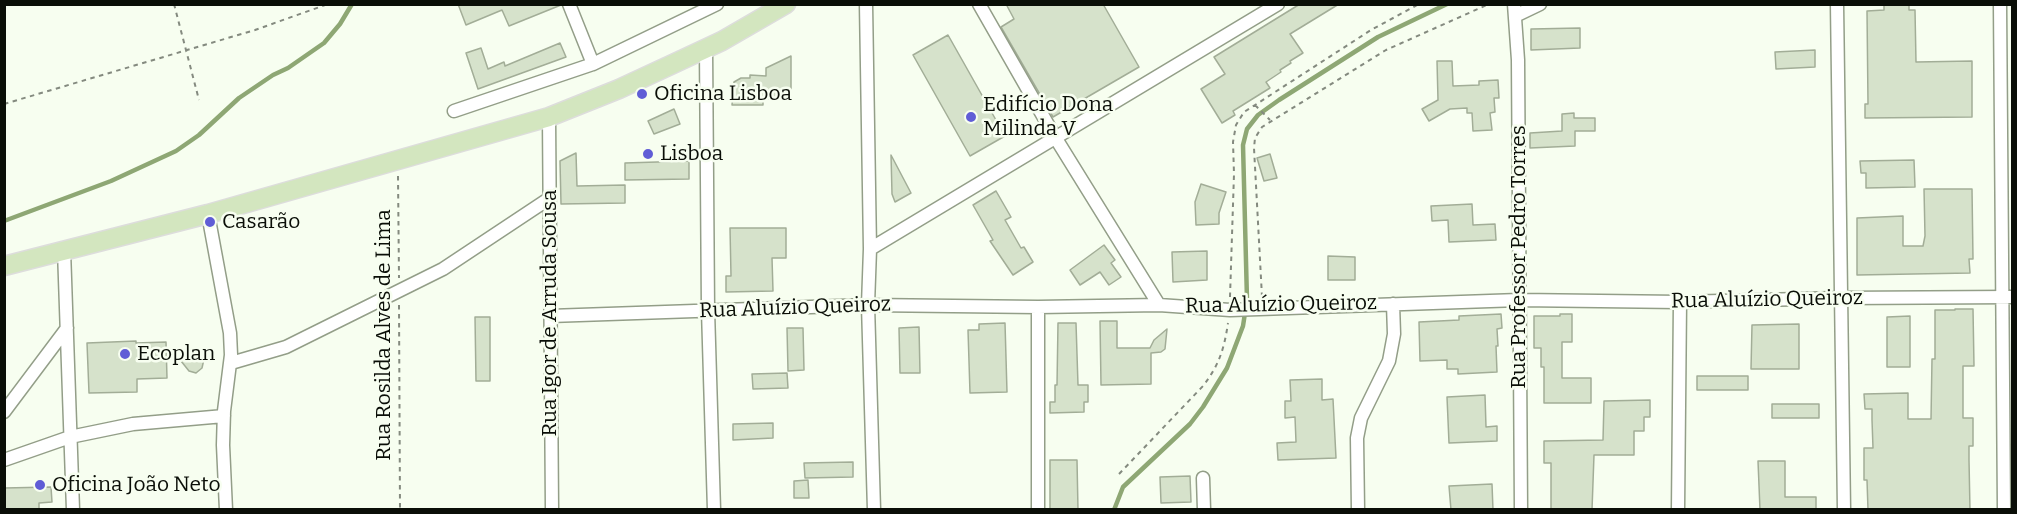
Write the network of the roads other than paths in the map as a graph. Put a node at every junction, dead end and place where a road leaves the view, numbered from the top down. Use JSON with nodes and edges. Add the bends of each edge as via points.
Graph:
{"nodes":[{"id":1,"x":569,"y":4,"type":"edge"},
{"id":2,"x":717,"y":4,"type":"edge"},
{"id":3,"x":786,"y":4,"type":"edge"},
{"id":4,"x":866,"y":4,"type":"edge"},
{"id":5,"x":979,"y":4,"type":"edge"},
{"id":6,"x":1278,"y":4,"type":"edge"},
{"id":7,"x":1540,"y":4,"type":"edge"},
{"id":8,"x":1837,"y":4,"type":"edge"},
{"id":9,"x":2000,"y":4,"type":"edge"},
{"id":10,"x":1514,"y":10,"type":"edge"},
{"id":11,"x":705,"y":49,"type":"junction"},
{"id":12,"x":592,"y":64,"type":"junction"},
{"id":13,"x":454,"y":111,"type":"dead end"},
{"id":14,"x":549,"y":117,"type":"junction"},
{"id":15,"x":1055,"y":137,"type":"junction"},
{"id":16,"x":550,"y":198,"type":"junction"},
{"id":17,"x":208,"y":214,"type":"junction"},
{"id":18,"x":870,"y":249,"type":"junction"},
{"id":19,"x":64,"y":250,"type":"junction"},
{"id":20,"x":4,"y":266,"type":"edge"},
{"id":21,"x":2007,"y":297,"type":"edge"},
{"id":22,"x":1840,"y":298,"type":"junction"},
{"id":23,"x":1519,"y":300,"type":"junction"},
{"id":24,"x":1680,"y":302,"type":"junction"},
{"id":25,"x":868,"y":304,"type":"junction"},
{"id":26,"x":1393,"y":304,"type":"junction"},
{"id":27,"x":1159,"y":305,"type":"junction"},
{"id":28,"x":1038,"y":307,"type":"junction"},
{"id":29,"x":708,"y":310,"type":"junction"},
{"id":30,"x":550,"y":316,"type":"junction"},
{"id":31,"x":67,"y":328,"type":"junction"},
{"id":32,"x":231,"y":363,"type":"junction"},
{"id":33,"x":4,"y":412,"type":"edge"},
{"id":34,"x":224,"y":416,"type":"junction"},
{"id":35,"x":70,"y":437,"type":"junction"},
{"id":36,"x":4,"y":460,"type":"edge"},
{"id":37,"x":1203,"y":478,"type":"dead end"},
{"id":38,"x":73,"y":510,"type":"edge"},
{"id":39,"x":226,"y":510,"type":"edge"},
{"id":40,"x":552,"y":510,"type":"edge"},
{"id":41,"x":714,"y":510,"type":"edge"},
{"id":42,"x":874,"y":510,"type":"edge"},
{"id":43,"x":1038,"y":510,"type":"edge"},
{"id":44,"x":1204,"y":510,"type":"edge"},
{"id":45,"x":1358,"y":510,"type":"edge"},
{"id":46,"x":1521,"y":510,"type":"edge"},
{"id":47,"x":1678,"y":510,"type":"edge"},
{"id":48,"x":1844,"y":510,"type":"edge"},
{"id":49,"x":2004,"y":510,"type":"edge"}],
"edges":[{"from":1,"to":12,"type":"street"},
{"from":2,"to":12,"type":"street"},
{"from":3,"to":11,"type":"main road"},
{"from":4,"to":18,"type":"street"},
{"from":5,"to":15,"type":"street"},
{"from":6,"to":15,"type":"street"},
{"from":7,"to":10,"type":"street"},
{"from":8,"to":22,"type":"street"},
{"from":9,"to":21,"type":"street"},
{"from":10,"to":23,"type":"street","name":"Rua Professor Pedro Torres","via":[[1518,60]]},
{"from":11,"to":14,"type":"main road"},
{"from":11,"to":29,"type":"street"},
{"from":12,"to":13,"type":"street"},
{"from":14,"to":16,"type":"street","name":"Rua Igor de Arruda Sousa"},
{"from":14,"to":17,"type":"main road"},
{"from":15,"to":18,"type":"street"},
{"from":15,"to":27,"type":"street"},
{"from":16,"to":30,"type":"street","name":"Rua Igor de Arruda Sousa"},
{"from":16,"to":32,"type":"street","via":[[443,269],[286,347]]},
{"from":17,"to":19,"type":"main road"},
{"from":17,"to":32,"type":"street","via":[[230,333]]},
{"from":18,"to":25,"type":"street"},
{"from":19,"to":20,"type":"main road"},
{"from":19,"to":31,"type":"street"},
{"from":21,"to":22,"type":"street","name":"Rua Aluízio Queiroz"},
{"from":21,"to":49,"type":"street"},
{"from":22,"to":24,"type":"street","name":"Rua Aluízio Queiroz"},
{"from":22,"to":48,"type":"street"},
{"from":23,"to":24,"type":"street","name":"Rua Aluízio Queiroz"},
{"from":23,"to":26,"type":"street","name":"Rua Aluízio Queiroz"},
{"from":23,"to":46,"type":"street","name":"Rua Professor Pedro Torres"},
{"from":24,"to":47,"type":"street"},
{"from":25,"to":28,"type":"street","name":"Rua Aluízio Queiroz"},
{"from":25,"to":29,"type":"street","name":"Rua Aluízio Queiroz"},
{"from":25,"to":42,"type":"street"},
{"from":26,"to":27,"type":"street","name":"Rua Aluízio Queiroz","via":[[1230,310]]},
{"from":26,"to":45,"type":"street","via":[[1394,333],[1389,361],[1361,418],[1357,438]]},
{"from":27,"to":28,"type":"street","name":"Rua Aluízio Queiroz"},
{"from":28,"to":43,"type":"street"},
{"from":29,"to":30,"type":"street","name":"Rua Aluízio Queiroz"},
{"from":29,"to":41,"type":"street"},
{"from":30,"to":40,"type":"street","name":"Rua Igor de Arruda Sousa"},
{"from":31,"to":33,"type":"street"},
{"from":31,"to":35,"type":"street"},
{"from":32,"to":34,"type":"street"},
{"from":34,"to":35,"type":"street","via":[[133,424]]},
{"from":34,"to":39,"type":"street"},
{"from":35,"to":36,"type":"street"},
{"from":35,"to":38,"type":"street"},
{"from":37,"to":44,"type":"street"}]}
